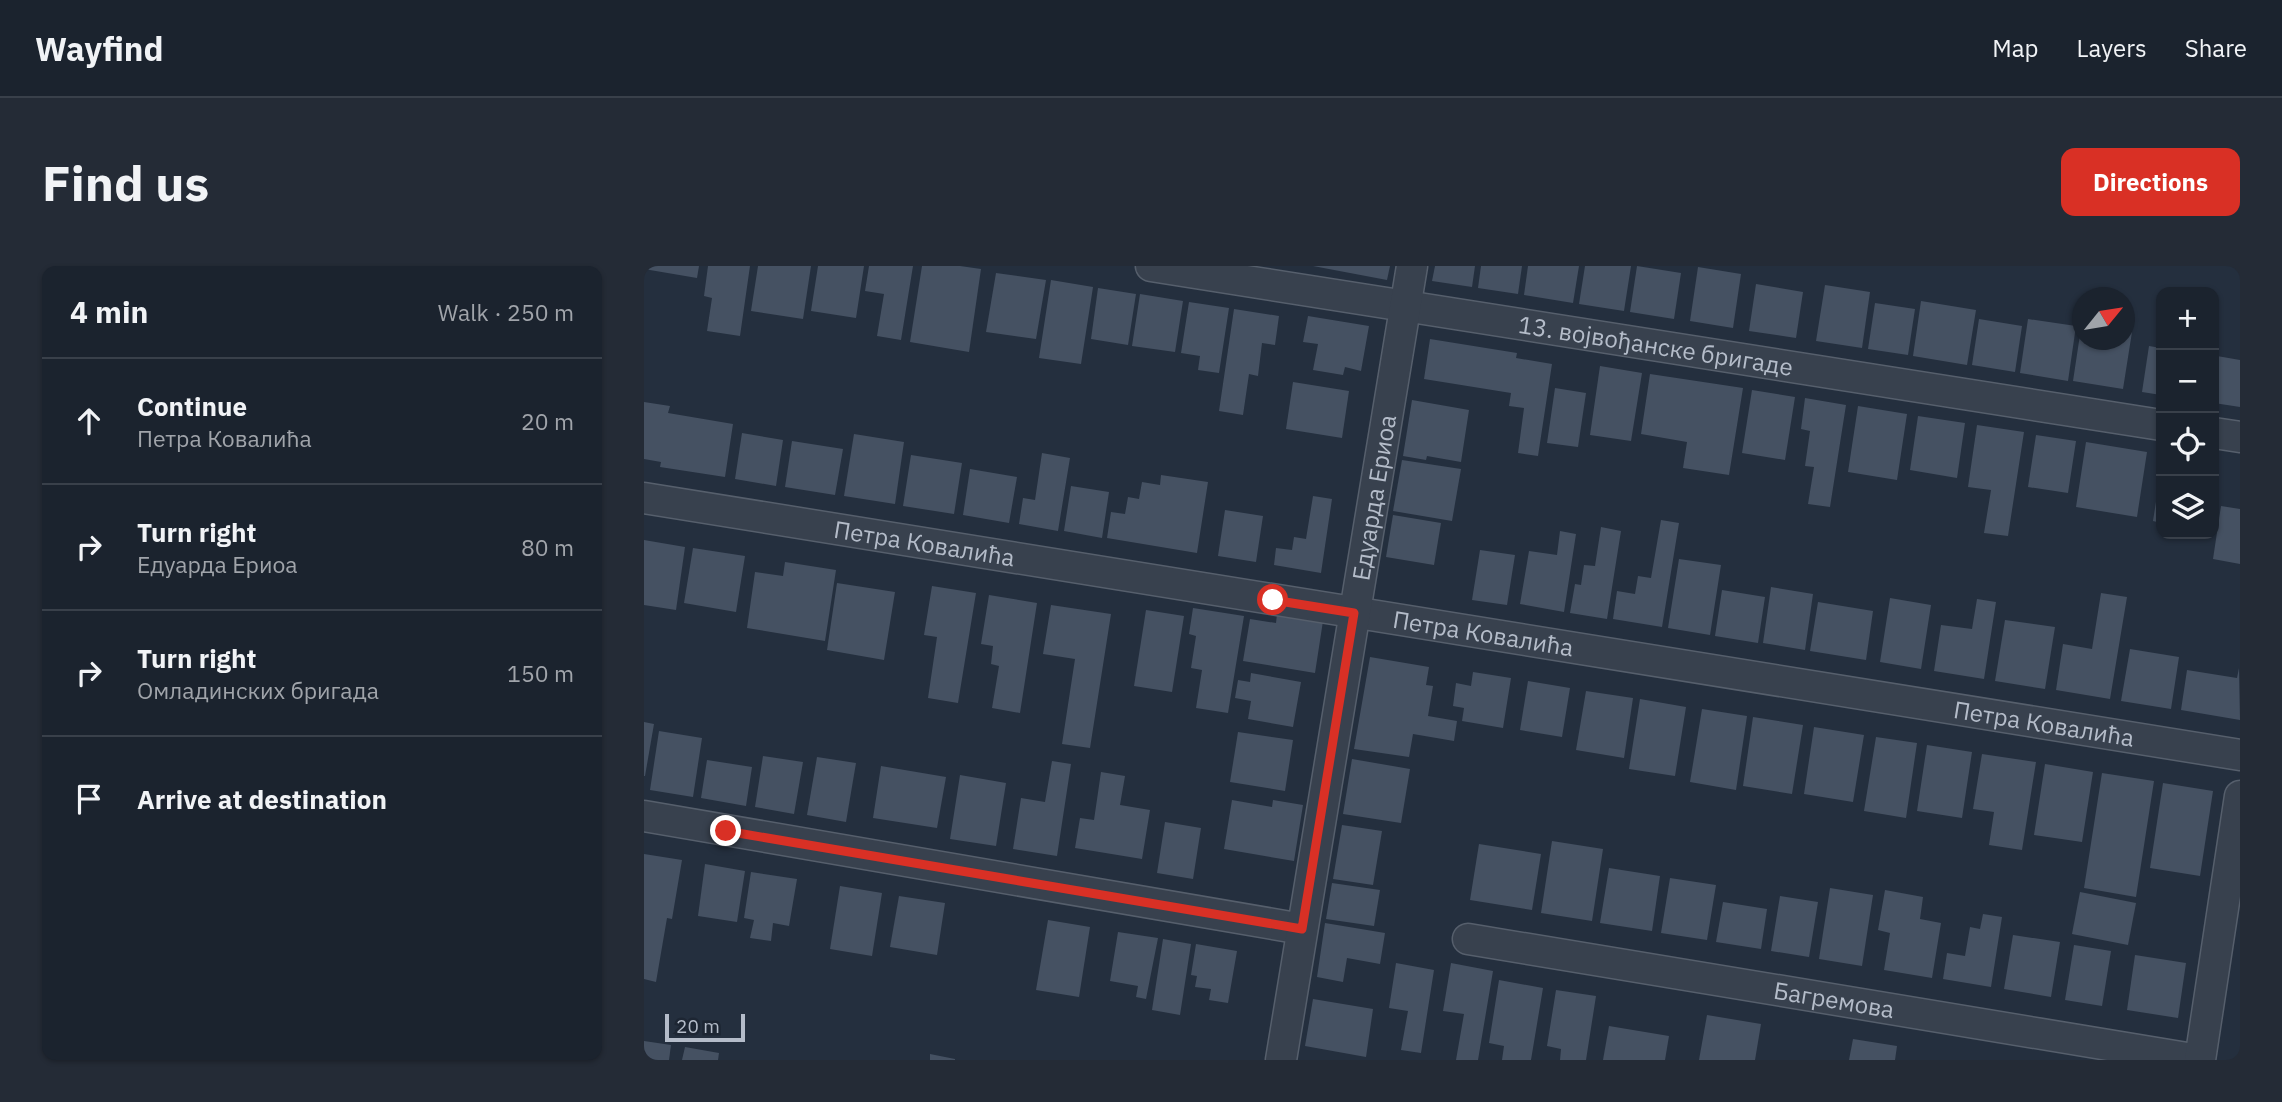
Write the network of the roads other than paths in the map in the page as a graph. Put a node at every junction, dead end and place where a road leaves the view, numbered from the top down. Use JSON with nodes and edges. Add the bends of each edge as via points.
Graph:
{"nodes":[{"id":1,"x":1151,"y":266,"type":"edge"},
{"id":2,"x":1412,"y":266,"type":"edge"},
{"id":3,"x":1405,"y":306,"type":"junction"},
{"id":4,"x":2156,"y":424,"type":"edge"},
{"id":5,"x":2219,"y":434,"type":"edge"},
{"id":6,"x":2240,"y":437,"type":"edge"},
{"id":7,"x":644,"y":498,"type":"edge"},
{"id":8,"x":1354,"y":613,"type":"junction"},
{"id":9,"x":2240,"y":755,"type":"edge"},
{"id":10,"x":2240,"y":796,"type":"edge"},
{"id":11,"x":644,"y":816,"type":"edge"},
{"id":12,"x":1302,"y":929,"type":"junction"},
{"id":13,"x":1468,"y":939,"type":"dead end"},
{"id":14,"x":1281,"y":1060,"type":"edge"},
{"id":15,"x":2200,"y":1060,"type":"edge"}],
"edges":[{"from":1,"to":3,"type":"street","name":"13. војвођанске бригаде"},
{"from":2,"to":3,"type":"street","name":"Едуарда Ериоа"},
{"from":3,"to":4,"type":"street","name":"13. војвођанске бригаде"},
{"from":3,"to":8,"type":"street","name":"Едуарда Ериоа"},
{"from":5,"to":6,"type":"street"},
{"from":7,"to":8,"type":"street","name":"Петра Ковалића"},
{"from":8,"to":9,"type":"street","name":"Петра Ковалића"},
{"from":8,"to":12,"type":"street","name":"Едуарда Ериоа"},
{"from":10,"to":15,"type":"street"},
{"from":11,"to":12,"type":"street"},
{"from":12,"to":14,"type":"street","name":"Едуарда Ериоа"},
{"from":13,"to":15,"type":"street","name":"Багремова"}]}
